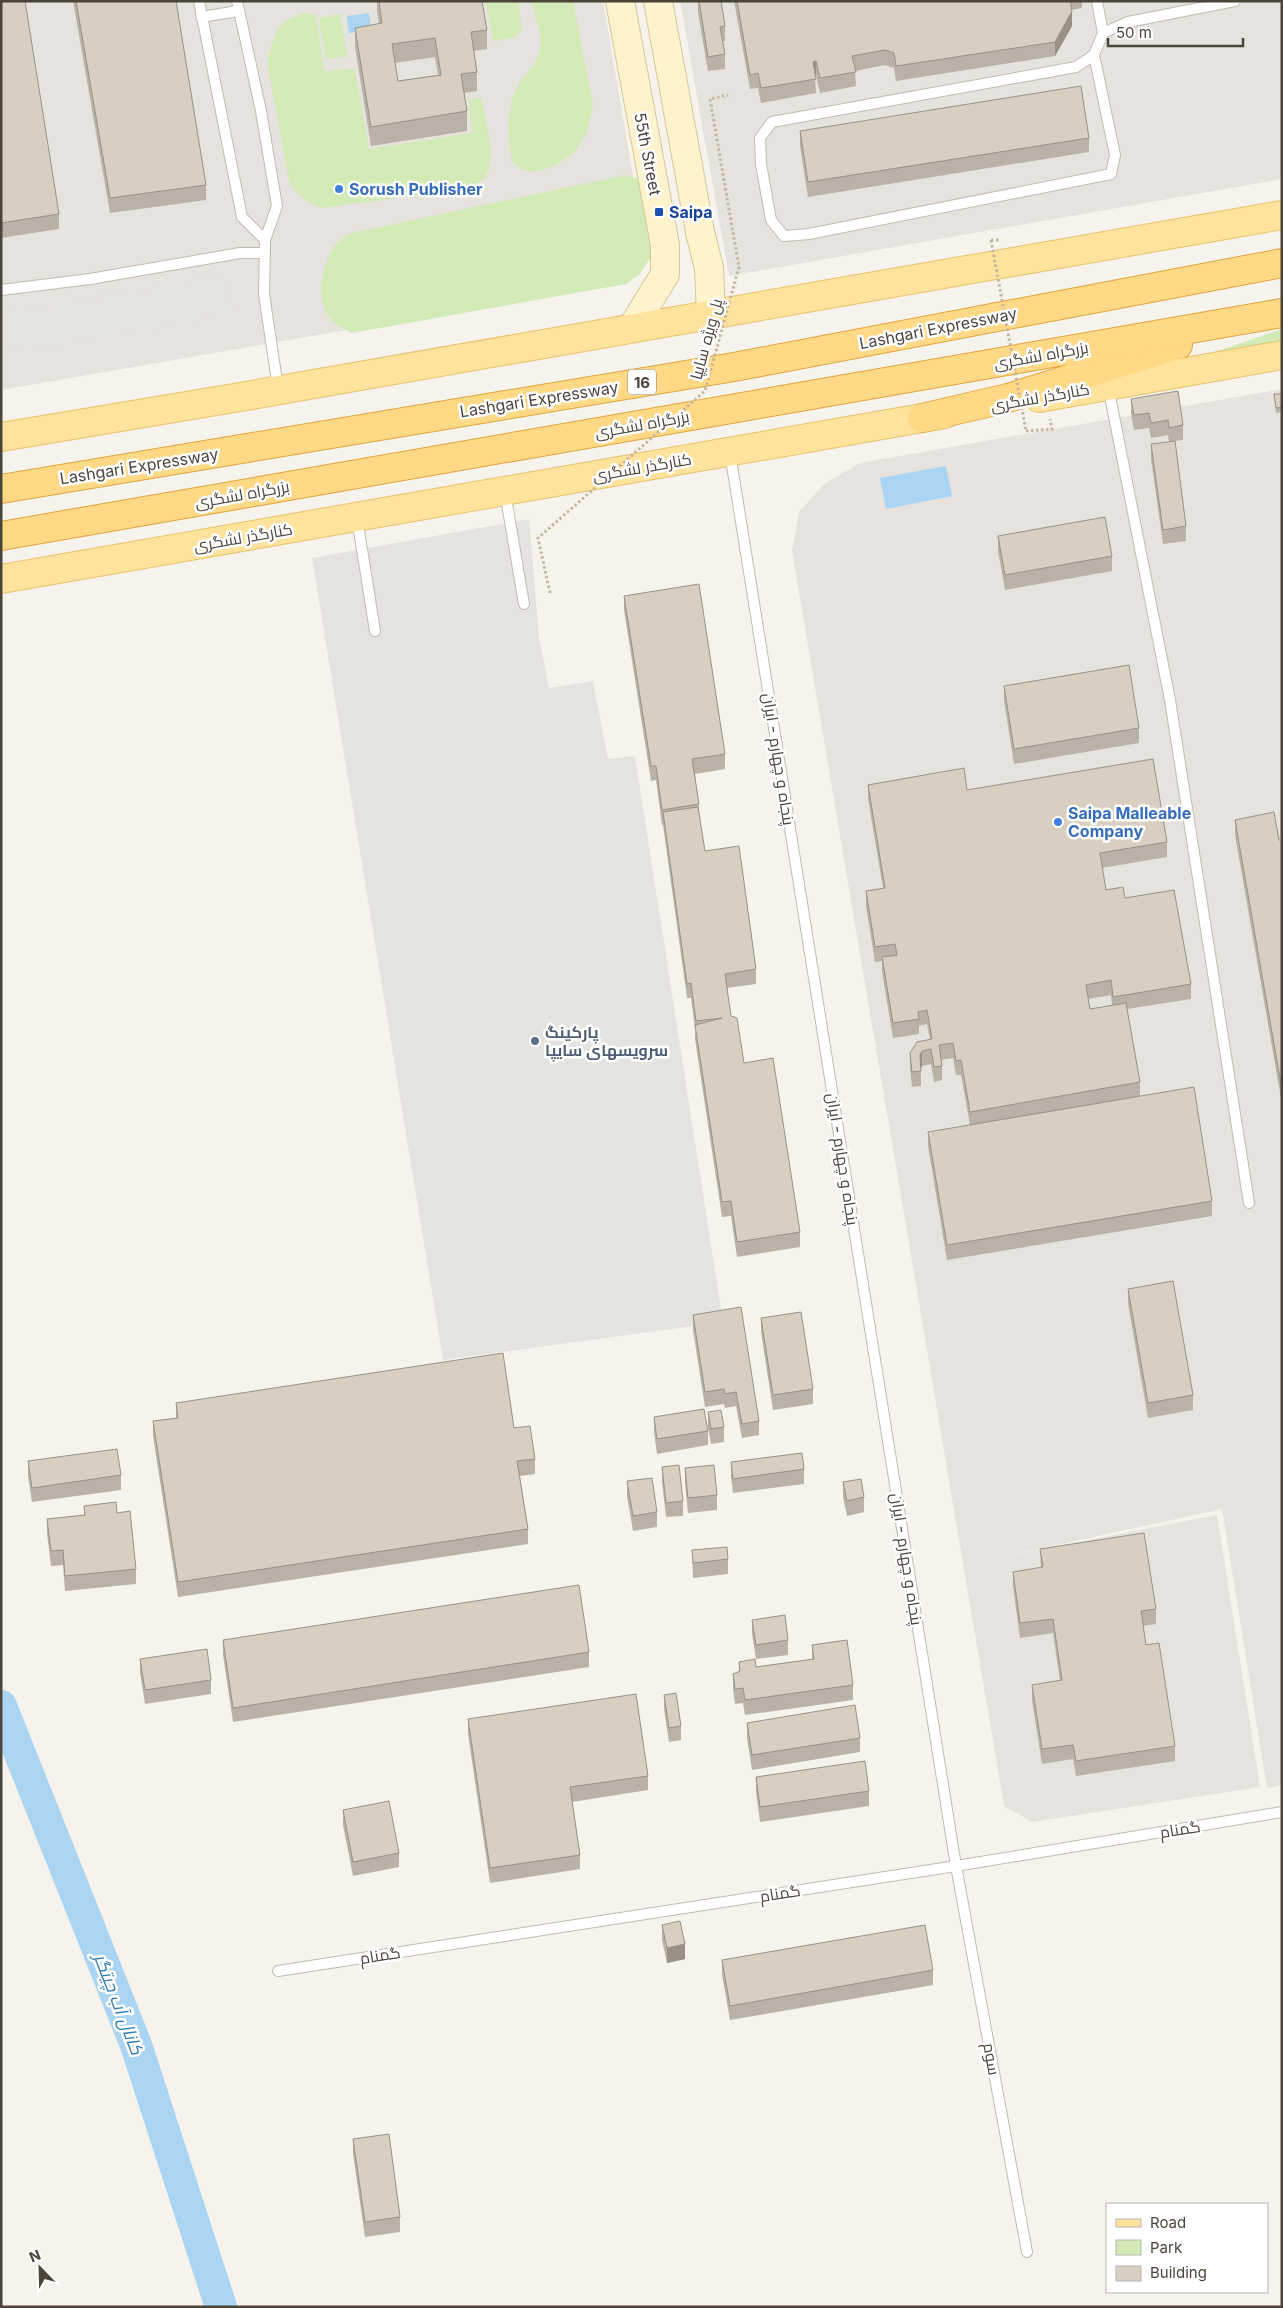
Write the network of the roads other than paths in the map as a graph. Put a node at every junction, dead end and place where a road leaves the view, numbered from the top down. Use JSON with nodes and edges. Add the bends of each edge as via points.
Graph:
{"nodes":[{"id":1,"x":199,"y":1,"type":"edge"},
{"id":2,"x":620,"y":1,"type":"edge"},
{"id":3,"x":658,"y":1,"type":"edge"},
{"id":4,"x":1097,"y":1,"type":"edge"},
{"id":5,"x":1235,"y":1,"type":"edge"},
{"id":6,"x":237,"y":6,"type":"edge"},
{"id":7,"x":201,"y":17,"type":"junction"},
{"id":8,"x":1103,"y":33,"type":"junction"},
{"id":9,"x":1094,"y":55,"type":"junction"},
{"id":10,"x":1282,"y":215,"type":"edge"},
{"id":11,"x":265,"y":240,"type":"junction"},
{"id":12,"x":265,"y":253,"type":"junction"},
{"id":13,"x":706,"y":256,"type":"junction"},
{"id":14,"x":665,"y":260,"type":"junction"},
{"id":15,"x":1282,"y":264,"type":"edge"},
{"id":16,"x":1,"y":290,"type":"edge"},
{"id":17,"x":711,"y":314,"type":"junction"},
{"id":18,"x":1272,"y":315,"type":"edge"},
{"id":19,"x":632,"y":328,"type":"junction"},
{"id":20,"x":1282,"y":355,"type":"edge"},
{"id":21,"x":1108,"y":386,"type":"junction"},
{"id":22,"x":279,"y":391,"type":"junction"},
{"id":23,"x":922,"y":418,"type":"junction"},
{"id":24,"x":1,"y":437,"type":"edge"},
{"id":25,"x":730,"y":452,"type":"junction"},
{"id":26,"x":1,"y":489,"type":"edge"},
{"id":27,"x":505,"y":491,"type":"junction"},
{"id":28,"x":357,"y":517,"type":"junction"},
{"id":29,"x":1,"y":536,"type":"edge"},
{"id":30,"x":1,"y":579,"type":"edge"},
{"id":31,"x":524,"y":604,"type":"dead end"},
{"id":32,"x":375,"y":631,"type":"dead end"},
{"id":33,"x":1249,"y":1203,"type":"dead end"},
{"id":34,"x":1282,"y":1812,"type":"edge"},
{"id":35,"x":956,"y":1866,"type":"junction"},
{"id":36,"x":278,"y":1971,"type":"dead end"},
{"id":37,"x":1027,"y":2252,"type":"dead end"}],
"edges":[{"from":1,"to":7,"type":"lane"},
{"from":2,"to":14,"type":"main road","name":"55th Street","via":[[665,245]]},
{"from":3,"to":13,"type":"main road"},
{"from":4,"to":8,"type":"lane"},
{"from":5,"to":8,"type":"lane","via":[[1128,22]]},
{"from":6,"to":7,"type":"lane"},
{"from":6,"to":11,"type":"lane","via":[[261,111],[277,206]]},
{"from":7,"to":11,"type":"lane","via":[[242,217]]},
{"from":8,"to":9,"type":"lane"},
{"from":9,"to":9,"type":"lane","via":[[1076,68],[772,122],[760,138],[771,220],[784,236],[809,234],[1111,174],[1115,155]]},
{"from":10,"to":17,"type":"main road"},
{"from":11,"to":12,"type":"lane"},
{"from":12,"to":16,"type":"lane","via":[[240,253],[90,279]]},
{"from":12,"to":22,"type":"lane","via":[[264,294]]},
{"from":13,"to":14,"type":"main road"},
{"from":13,"to":17,"type":"main road"},
{"from":14,"to":19,"type":"main road","name":"55th Street","via":[[665,274]]},
{"from":15,"to":26,"type":"highway","name":"Lashgari Expressway","number":"16","via":[[734,366]]},
{"from":17,"to":19,"type":"main road"},
{"from":18,"to":23,"type":"highway","via":[[1008,398]]},
{"from":18,"to":29,"type":"highway","name":"بزرگراه لشگری"},
{"from":19,"to":22,"type":"main road"},
{"from":20,"to":21,"type":"main road","name":"کنارگذر لشگری"},
{"from":21,"to":23,"type":"main road","name":"کنارگذر لشگری"},
{"from":21,"to":33,"type":"lane","via":[[1170,700]]},
{"from":22,"to":24,"type":"main road"},
{"from":23,"to":25,"type":"main road","name":"کنارگذر لشگری"},
{"from":25,"to":27,"type":"main road","name":"کنارگذر لشگری"},
{"from":25,"to":35,"type":"lane","name":"پنجاه و چهارم - ایران"},
{"from":27,"to":28,"type":"main road","name":"کنارگذر لشگری"},
{"from":27,"to":31,"type":"lane"},
{"from":28,"to":30,"type":"main road","name":"کنارگذر لشگری"},
{"from":28,"to":32,"type":"lane"},
{"from":34,"to":35,"type":"lane","name":"گمنام"},
{"from":35,"to":36,"type":"lane","name":"گمنام"},
{"from":35,"to":37,"type":"lane","name":"سوم"}]}
